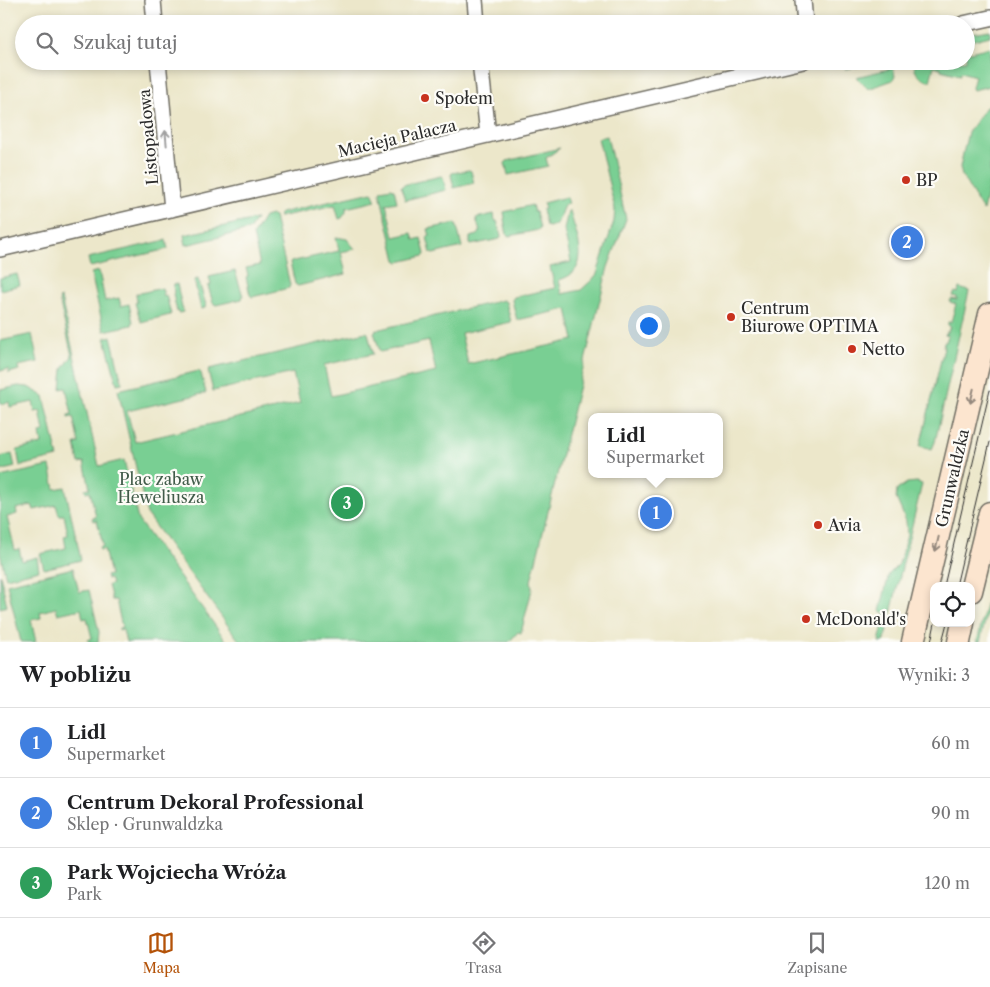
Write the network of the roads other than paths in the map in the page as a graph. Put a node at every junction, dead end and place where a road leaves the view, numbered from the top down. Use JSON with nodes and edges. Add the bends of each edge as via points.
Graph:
{"nodes":[{"id":1,"x":153,"y":0,"type":"edge"},
{"id":2,"x":475,"y":0,"type":"edge"},
{"id":3,"x":803,"y":0,"type":"edge"},
{"id":4,"x":154,"y":15,"type":"edge"},
{"id":5,"x":476,"y":15,"type":"edge"},
{"id":6,"x":804,"y":15,"type":"edge"},
{"id":7,"x":990,"y":18,"type":"edge"},
{"id":8,"x":975,"y":21,"type":"edge"},
{"id":9,"x":159,"y":70,"type":"edge"},
{"id":10,"x":481,"y":70,"type":"edge"},
{"id":11,"x":764,"y":70,"type":"edge"},
{"id":12,"x":488,"y":135,"type":"junction"},
{"id":13,"x":172,"y":209,"type":"junction"},
{"id":14,"x":0,"y":250,"type":"edge"},
{"id":15,"x":990,"y":314,"type":"edge"},
{"id":16,"x":990,"y":513,"type":"edge"},
{"id":17,"x":973,"y":582,"type":"edge"},
{"id":18,"x":963,"y":627,"type":"edge"},
{"id":19,"x":913,"y":642,"type":"edge"},
{"id":20,"x":959,"y":642,"type":"edge"}],
"edges":[{"from":1,"to":4,"type":"street"},
{"from":2,"to":5,"type":"street"},
{"from":3,"to":6,"type":"street"},
{"from":7,"to":8,"type":"street"},
{"from":13,"to":9,"type":"street","name":"Listopadowa","one_way":true},
{"from":10,"to":12,"type":"street"},
{"from":11,"to":12,"type":"street","name":"Macieja Palacza"},
{"from":12,"to":13,"type":"street","name":"Macieja Palacza"},
{"from":13,"to":14,"type":"street","name":"Macieja Palacza"},
{"from":15,"to":19,"type":"street","name":"Grunwaldzka","one_way":true},
{"from":16,"to":17,"type":"street"},
{"from":18,"to":20,"type":"street"}]}
